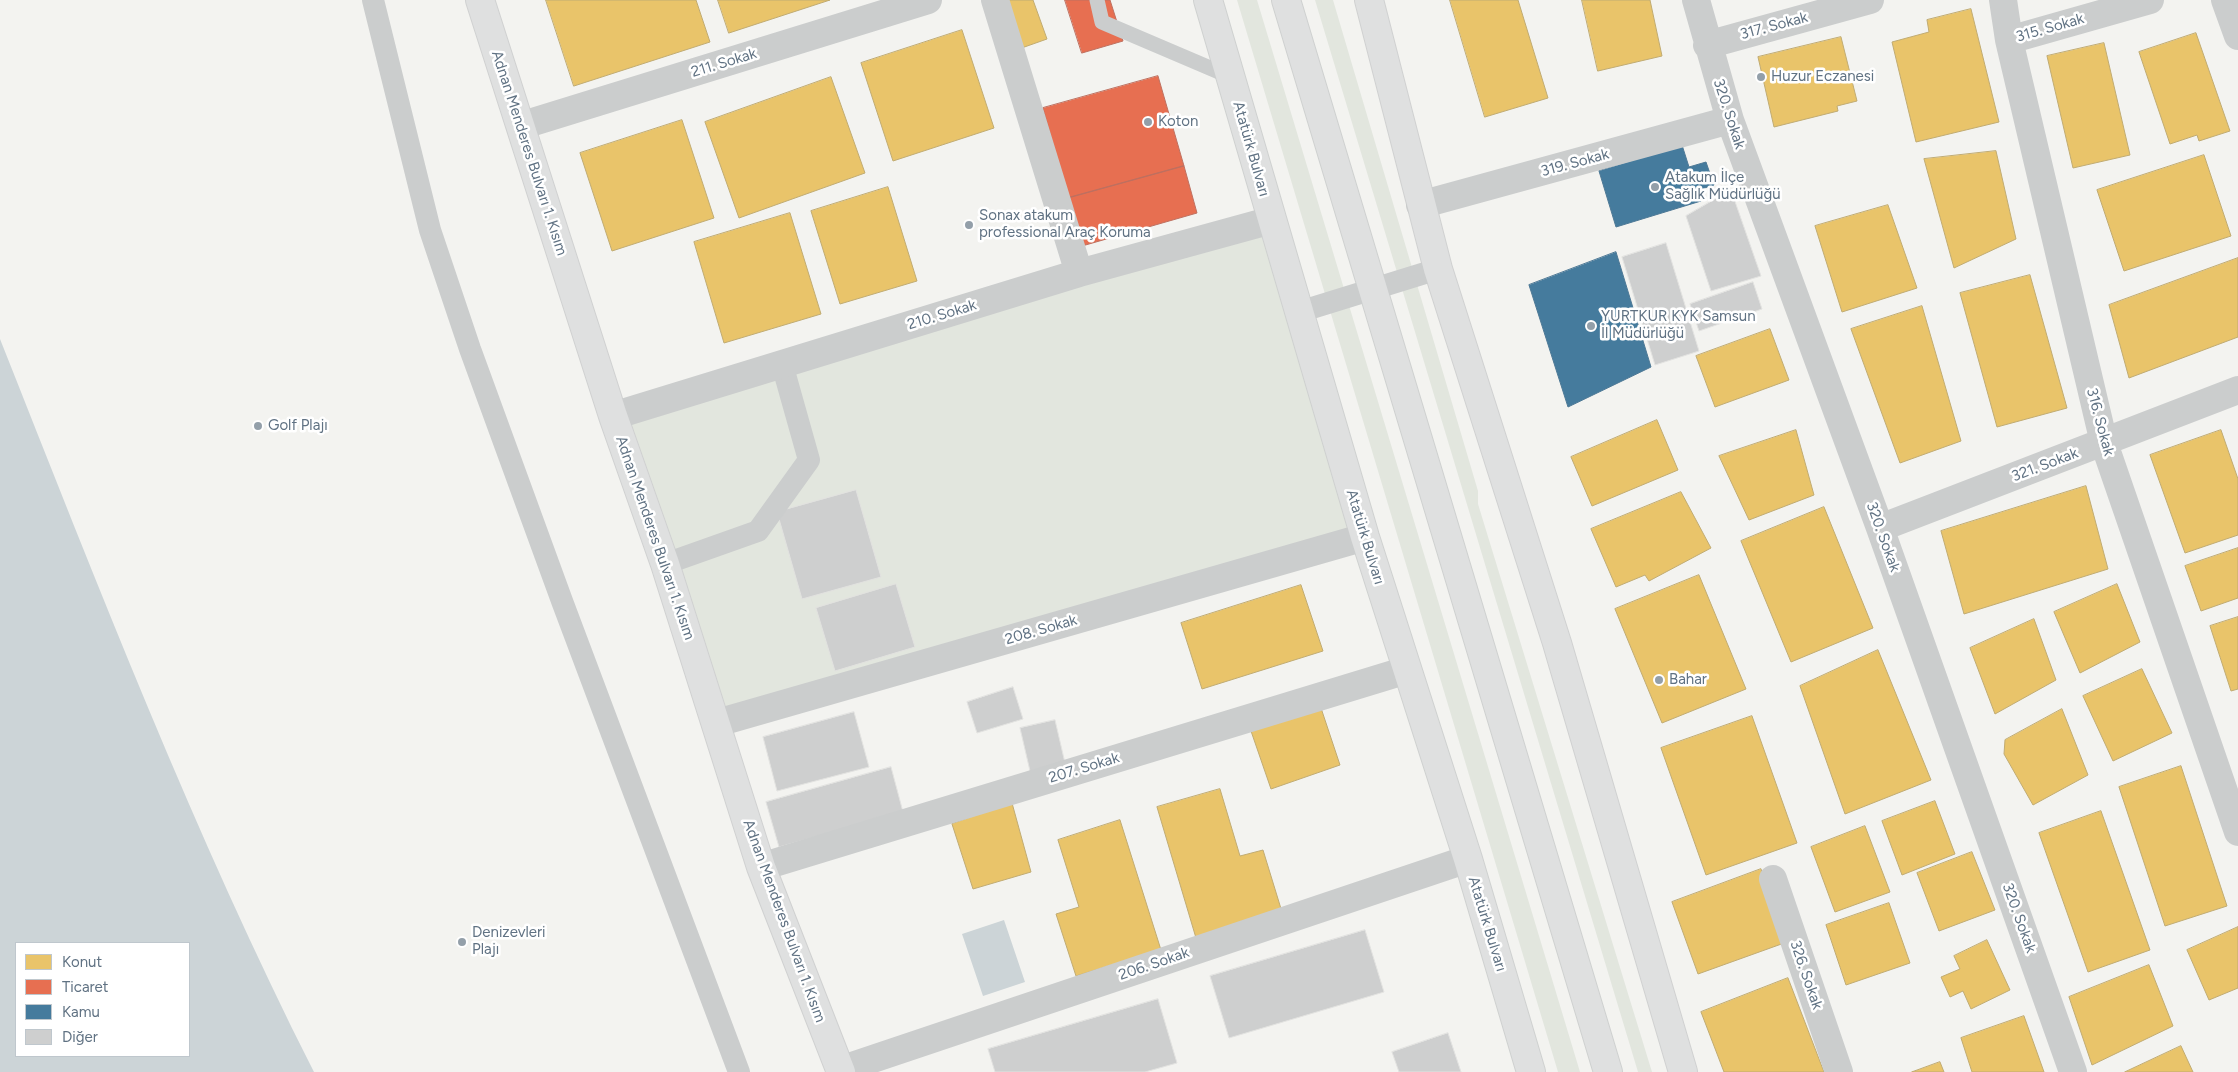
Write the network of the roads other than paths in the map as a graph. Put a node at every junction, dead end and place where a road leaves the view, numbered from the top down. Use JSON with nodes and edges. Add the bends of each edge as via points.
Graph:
{"nodes":[{"id":1,"x":373,"y":0,"type":"edge"},
{"id":2,"x":480,"y":0,"type":"edge"},
{"id":3,"x":928,"y":0,"type":"edge"},
{"id":4,"x":995,"y":0,"type":"edge"},
{"id":5,"x":1097,"y":0,"type":"edge"},
{"id":6,"x":1208,"y":0,"type":"edge"},
{"id":7,"x":1286,"y":0,"type":"edge"},
{"id":8,"x":1369,"y":0,"type":"edge"},
{"id":9,"x":1696,"y":0,"type":"edge"},
{"id":10,"x":1870,"y":0,"type":"edge"},
{"id":11,"x":2003,"y":0,"type":"edge"},
{"id":12,"x":2150,"y":0,"type":"edge"},
{"id":13,"x":2225,"y":0,"type":"edge"},
{"id":14,"x":2238,"y":36,"type":"edge"},
{"id":15,"x":2009,"y":40,"type":"junction"},
{"id":16,"x":1707,"y":45,"type":"junction"},
{"id":17,"x":1231,"y":77,"type":"junction"},
{"id":18,"x":1730,"y":120,"type":"junction"},
{"id":19,"x":520,"y":126,"type":"junction"},
{"id":20,"x":1420,"y":205,"type":"junction"},
{"id":21,"x":1272,"y":220,"type":"junction"},
{"id":22,"x":1438,"y":269,"type":"junction"},
{"id":23,"x":1079,"y":273,"type":"junction"},
{"id":24,"x":1373,"y":288,"type":"junction"},
{"id":25,"x":1299,"y":312,"type":"junction"},
{"id":26,"x":782,"y":364,"type":"junction"},
{"id":27,"x":2238,"y":390,"type":"edge"},
{"id":28,"x":613,"y":416,"type":"junction"},
{"id":29,"x":2104,"y":443,"type":"junction"},
{"id":30,"x":1880,"y":528,"type":"junction"},
{"id":31,"x":1365,"y":537,"type":"junction"},
{"id":32,"x":665,"y":564,"type":"junction"},
{"id":33,"x":1407,"y":670,"type":"junction"},
{"id":34,"x":717,"y":724,"type":"junction"},
{"id":35,"x":2238,"y":832,"type":"edge"},
{"id":36,"x":1468,"y":859,"type":"junction"},
{"id":37,"x":761,"y":867,"type":"junction"},
{"id":38,"x":1773,"y":879,"type":"dead end"},
{"id":39,"x":840,"y":1071,"type":"edge"},
{"id":40,"x":739,"y":1072,"type":"edge"},
{"id":41,"x":1531,"y":1072,"type":"edge"},
{"id":42,"x":1608,"y":1072,"type":"edge"},
{"id":43,"x":1683,"y":1072,"type":"edge"},
{"id":44,"x":1839,"y":1072,"type":"edge"},
{"id":45,"x":2073,"y":1072,"type":"edge"}],
"edges":[{"from":1,"to":40,"type":"street","via":[[430,230],[467,340]]},
{"from":2,"to":19,"type":"main road","name":"Adnan Menderes Bulvarı 1. Kısım"},
{"from":3,"to":19,"type":"street","name":"211. Sokak"},
{"from":4,"to":23,"type":"street"},
{"from":5,"to":17,"type":"lane","via":[[1102,22]]},
{"from":6,"to":17,"type":"main road","name":"Atatürk Bulvarı"},
{"from":7,"to":24,"type":"main road"},
{"from":8,"to":20,"type":"main road"},
{"from":9,"to":16,"type":"street","name":"320. Sokak"},
{"from":10,"to":16,"type":"street","name":"317. Sokak"},
{"from":11,"to":15,"type":"street","name":"316. Sokak"},
{"from":12,"to":15,"type":"street","name":"315. Sokak"},
{"from":13,"to":14,"type":"street"},
{"from":15,"to":29,"type":"street","name":"316. Sokak"},
{"from":16,"to":18,"type":"street","name":"320. Sokak"},
{"from":17,"to":21,"type":"main road","name":"Atatürk Bulvarı"},
{"from":18,"to":20,"type":"street","name":"319. Sokak"},
{"from":18,"to":30,"type":"street","name":"320. Sokak"},
{"from":19,"to":28,"type":"main road","name":"Adnan Menderes Bulvarı 1. Kısım"},
{"from":20,"to":22,"type":"main road"},
{"from":21,"to":23,"type":"street","name":"210. Sokak"},
{"from":21,"to":25,"type":"main road","name":"Atatürk Bulvarı"},
{"from":22,"to":24,"type":"street"},
{"from":22,"to":43,"type":"main road","via":[[1556,644]]},
{"from":23,"to":26,"type":"street","name":"210. Sokak"},
{"from":24,"to":25,"type":"street"},
{"from":24,"to":42,"type":"main road"},
{"from":25,"to":31,"type":"main road","name":"Atatürk Bulvarı"},
{"from":26,"to":28,"type":"street","name":"210. Sokak"},
{"from":26,"to":32,"type":"street","via":[[809,460],[758,531]]},
{"from":27,"to":29,"type":"street","name":"321. Sokak"},
{"from":28,"to":32,"type":"main road","name":"Adnan Menderes Bulvarı 1. Kısım"},
{"from":29,"to":30,"type":"street","name":"321. Sokak"},
{"from":29,"to":35,"type":"street","name":"316. Sokak"},
{"from":30,"to":45,"type":"street","name":"320. Sokak"},
{"from":31,"to":33,"type":"main road","name":"Atatürk Bulvarı"},
{"from":31,"to":34,"type":"street","name":"208. Sokak"},
{"from":32,"to":34,"type":"main road","name":"Adnan Menderes Bulvarı 1. Kısım"},
{"from":33,"to":36,"type":"main road","name":"Atatürk Bulvarı"},
{"from":33,"to":37,"type":"street","name":"207. Sokak"},
{"from":34,"to":37,"type":"main road","name":"Adnan Menderes Bulvarı 1. Kısım"},
{"from":36,"to":39,"type":"street","name":"206. Sokak"},
{"from":36,"to":41,"type":"main road","name":"Atatürk Bulvarı"},
{"from":37,"to":39,"type":"main road","name":"Adnan Menderes Bulvarı 1. Kısım"},
{"from":38,"to":44,"type":"street","name":"326. Sokak"}]}
